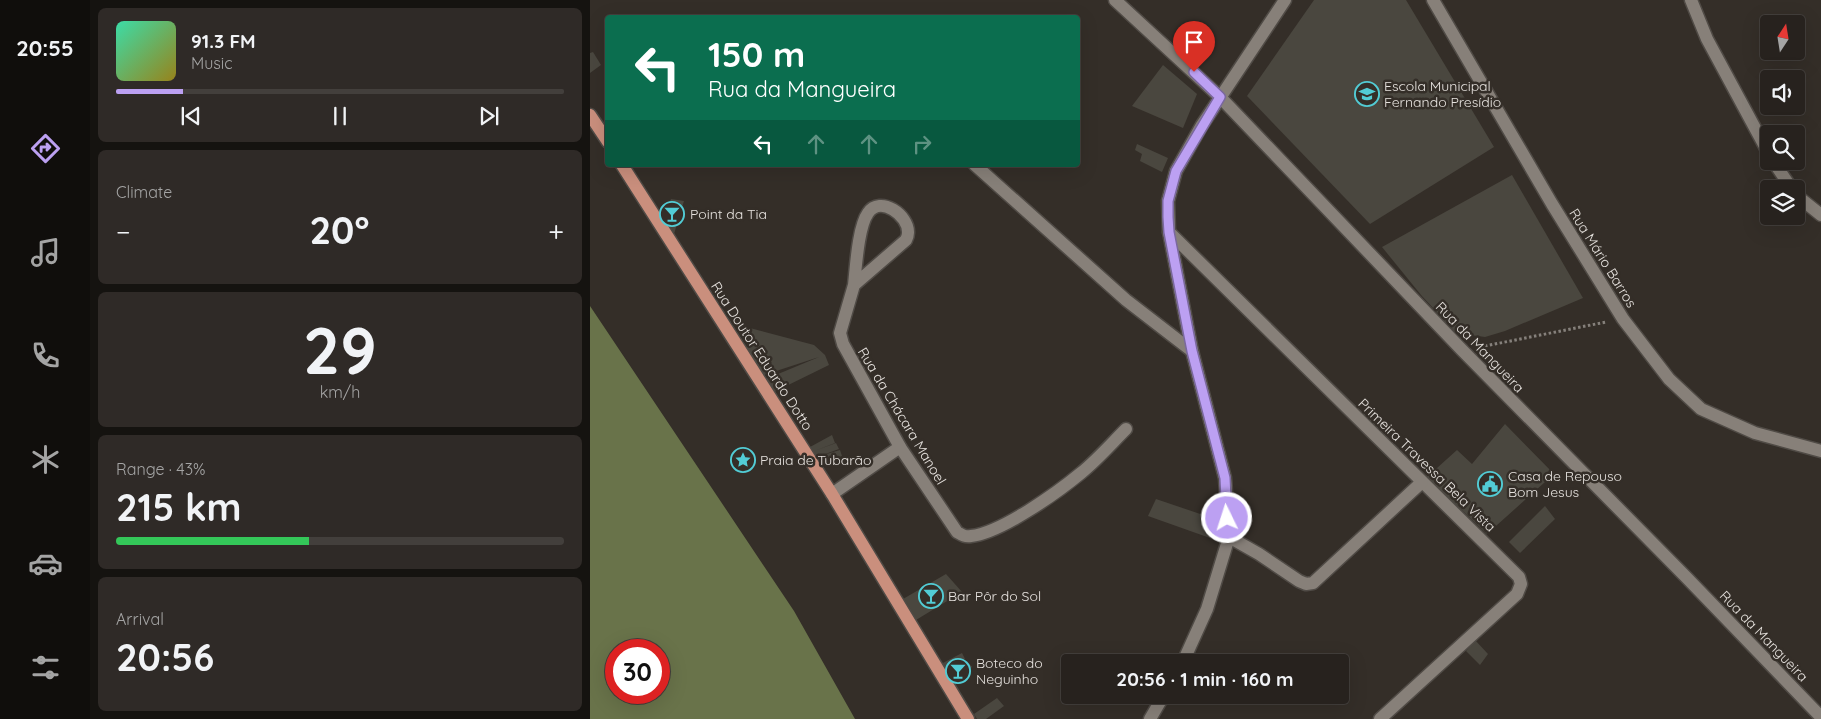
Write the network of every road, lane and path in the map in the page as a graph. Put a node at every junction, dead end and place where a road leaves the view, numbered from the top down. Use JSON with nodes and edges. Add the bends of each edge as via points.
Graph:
{"nodes":[{"id":1,"x":1115,"y":0,"type":"edge"},
{"id":2,"x":1285,"y":0,"type":"edge"},
{"id":3,"x":1433,"y":0,"type":"edge"},
{"id":4,"x":1691,"y":0,"type":"edge"},
{"id":5,"x":1220,"y":97,"type":"junction"},
{"id":6,"x":590,"y":115,"type":"edge"},
{"id":7,"x":1760,"y":137,"type":"edge"},
{"id":8,"x":605,"y":138,"type":"edge"},
{"id":9,"x":623,"y":167,"type":"edge"},
{"id":10,"x":977,"y":167,"type":"edge"},
{"id":11,"x":1805,"y":202,"type":"edge"},
{"id":12,"x":1821,"y":215,"type":"edge"},
{"id":13,"x":1169,"y":232,"type":"junction"},
{"id":14,"x":854,"y":285,"type":"junction"},
{"id":15,"x":1623,"y":319,"type":"junction"},
{"id":16,"x":1462,"y":350,"type":"junction"},
{"id":17,"x":1192,"y":351,"type":"junction"},
{"id":18,"x":1126,"y":429,"type":"dead end"},
{"id":19,"x":900,"y":447,"type":"junction"},
{"id":20,"x":1821,"y":451,"type":"edge"},
{"id":21,"x":1422,"y":482,"type":"junction"},
{"id":22,"x":832,"y":494,"type":"junction"},
{"id":23,"x":1229,"y":537,"type":"junction"},
{"id":24,"x":1187,"y":654,"type":"edge"},
{"id":25,"x":1159,"y":704,"type":"edge"},
{"id":26,"x":1821,"y":717,"type":"edge"},
{"id":27,"x":968,"y":719,"type":"edge"},
{"id":28,"x":1150,"y":719,"type":"edge"},
{"id":29,"x":1380,"y":719,"type":"edge"}],
"edges":[{"from":1,"to":5,"type":"street","name":"Rua da Mangueira"},
{"from":2,"to":5,"type":"street"},
{"from":3,"to":15,"type":"street","name":"Rua Mário Barros"},
{"from":4,"to":7,"type":"street"},
{"from":5,"to":13,"type":"street","via":[[1176,171],[1168,201]]},
{"from":5,"to":16,"type":"street","name":"Rua da Mangueira"},
{"from":6,"to":8,"type":"main road"},
{"from":9,"to":22,"type":"main road","name":"Rua Doutor Eduardo Dotto"},
{"from":10,"to":17,"type":"street","via":[[1126,300]]},
{"from":11,"to":12,"type":"street"},
{"from":13,"to":17,"type":"street"},
{"from":13,"to":21,"type":"street","name":"Primeira Travessa Bela Vista"},
{"from":14,"to":14,"type":"street","name":"Rua da Chácara Manoel","via":[[862,225],[868,213],[882,204],[898,213],[906,224],[906,240]]},
{"from":14,"to":19,"type":"street","name":"Rua da Chácara Manoel","via":[[840,333],[842,344]]},
{"from":15,"to":16,"type":"path"},
{"from":15,"to":20,"type":"street","name":"Rua Mário Barros","via":[[1669,379],[1701,409],[1755,433]]},
{"from":16,"to":26,"type":"street","name":"Rua da Mangueira"},
{"from":17,"to":23,"type":"street","via":[[1225,478]]},
{"from":18,"to":19,"type":"street","name":"Rua da Chácara Manoel","via":[[1082,472],[1024,515],[972,536],[957,532]]},
{"from":19,"to":22,"type":"street"},
{"from":21,"to":23,"type":"street","via":[[1312,583],[1299,581]]},
{"from":21,"to":29,"type":"street","name":"Primeira Travessa Bela Vista","via":[[1515,572],[1521,584],[1517,594]]},
{"from":22,"to":27,"type":"main road","name":"Rua Doutor Eduardo Dotto"},
{"from":23,"to":24,"type":"street","via":[[1207,609]]},
{"from":25,"to":28,"type":"street"}]}
